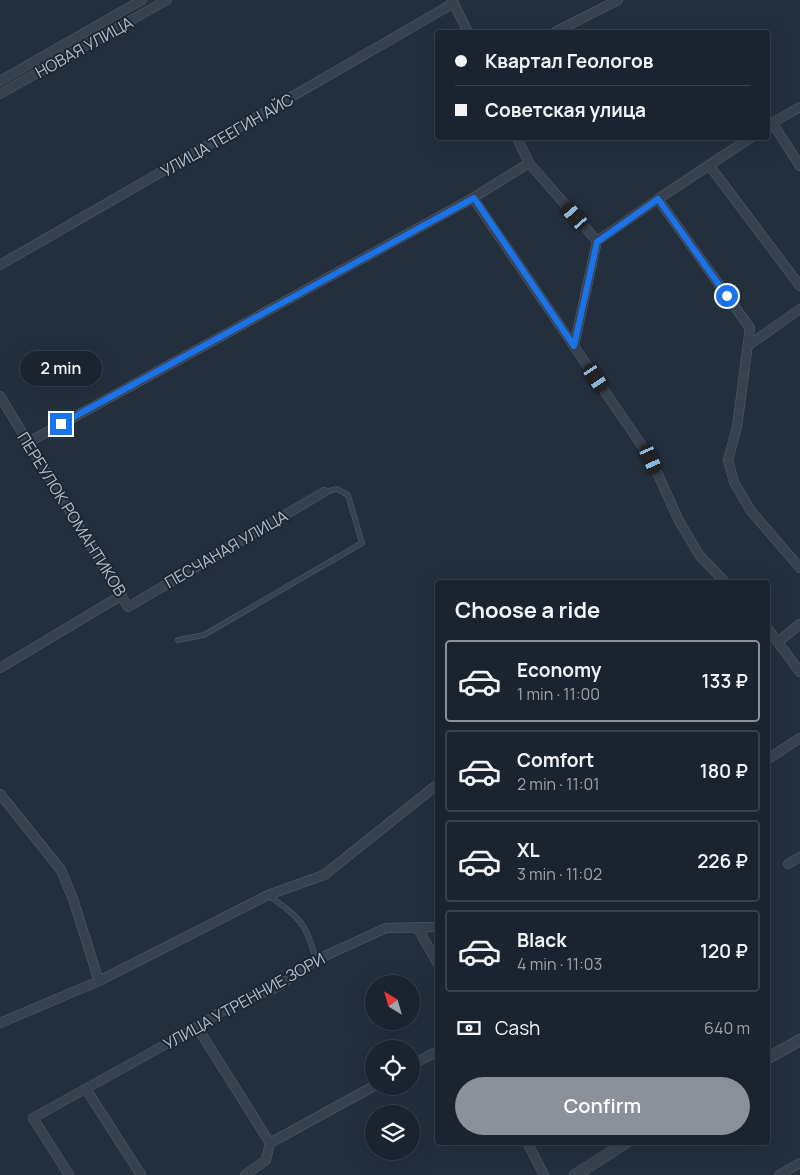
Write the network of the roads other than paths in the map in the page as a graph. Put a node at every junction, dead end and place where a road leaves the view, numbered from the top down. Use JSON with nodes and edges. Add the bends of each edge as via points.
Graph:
{"nodes":[{"id":1,"x":142,"y":0,"type":"edge"},
{"id":2,"x":167,"y":0,"type":"edge"},
{"id":3,"x":618,"y":0,"type":"edge"},
{"id":4,"x":453,"y":1,"type":"edge"},
{"id":5,"x":467,"y":30,"type":"edge"},
{"id":6,"x":559,"y":30,"type":"edge"},
{"id":7,"x":0,"y":81,"type":"edge"},
{"id":8,"x":0,"y":94,"type":"edge"},
{"id":9,"x":800,"y":107,"type":"edge"},
{"id":10,"x":770,"y":123,"type":"edge"},
{"id":11,"x":518,"y":140,"type":"edge"},
{"id":12,"x":747,"y":140,"type":"edge"},
{"id":13,"x":529,"y":164,"type":"junction"},
{"id":14,"x":709,"y":165,"type":"junction"},
{"id":15,"x":800,"y":166,"type":"edge"},
{"id":16,"x":474,"y":198,"type":"junction"},
{"id":17,"x":658,"y":199,"type":"junction"},
{"id":18,"x":597,"y":242,"type":"junction"},
{"id":19,"x":0,"y":265,"type":"edge"},
{"id":20,"x":800,"y":286,"type":"edge"},
{"id":21,"x":800,"y":309,"type":"edge"},
{"id":22,"x":749,"y":345,"type":"junction"},
{"id":23,"x":574,"y":346,"type":"junction"},
{"id":24,"x":0,"y":396,"type":"edge"},
{"id":25,"x":27,"y":443,"type":"junction"},
{"id":26,"x":324,"y":492,"type":"joint"},
{"id":27,"x":800,"y":568,"type":"edge"},
{"id":28,"x":723,"y":580,"type":"edge"},
{"id":29,"x":122,"y":595,"type":"junction"},
{"id":30,"x":128,"y":607,"type":"joint"},
{"id":31,"x":800,"y":624,"type":"edge"},
{"id":32,"x":770,"y":631,"type":"edge"},
{"id":33,"x":178,"y":640,"type":"dead end"},
{"id":34,"x":779,"y":641,"type":"junction"},
{"id":35,"x":0,"y":668,"type":"edge"},
{"id":36,"x":800,"y":672,"type":"edge"},
{"id":37,"x":800,"y":738,"type":"edge"},
{"id":38,"x":770,"y":757,"type":"edge"},
{"id":39,"x":435,"y":786,"type":"edge"},
{"id":40,"x":0,"y":794,"type":"edge"},
{"id":41,"x":800,"y":856,"type":"edge"},
{"id":42,"x":788,"y":864,"type":"dead end"},
{"id":43,"x":268,"y":895,"type":"junction"},
{"id":44,"x":417,"y":927,"type":"junction"},
{"id":45,"x":435,"y":927,"type":"edge"},
{"id":46,"x":435,"y":959,"type":"edge"},
{"id":47,"x":316,"y":960,"type":"junction"},
{"id":48,"x":99,"y":981,"type":"junction"},
{"id":49,"x":1,"y":1022,"type":"edge"},
{"id":50,"x":197,"y":1027,"type":"junction"},
{"id":51,"x":800,"y":1040,"type":"edge"},
{"id":52,"x":435,"y":1052,"type":"edge"},
{"id":53,"x":770,"y":1057,"type":"edge"},
{"id":54,"x":420,"y":1060,"type":"edge"},
{"id":55,"x":86,"y":1089,"type":"junction"},
{"id":56,"x":365,"y":1091,"type":"edge"},
{"id":57,"x":270,"y":1143,"type":"junction"},
{"id":58,"x":529,"y":1145,"type":"edge"},
{"id":59,"x":623,"y":1145,"type":"edge"},
{"id":60,"x":800,"y":1162,"type":"edge"},
{"id":61,"x":69,"y":1175,"type":"edge"},
{"id":62,"x":140,"y":1175,"type":"edge"},
{"id":63,"x":246,"y":1175,"type":"edge"},
{"id":64,"x":544,"y":1175,"type":"edge"},
{"id":65,"x":575,"y":1175,"type":"edge"},
{"id":66,"x":779,"y":1175,"type":"edge"}],
"edges":[{"from":1,"to":7,"type":"street"},
{"from":2,"to":8,"type":"street","name":"НОВАЯ УЛИЦА"},
{"from":3,"to":6,"type":"street"},
{"from":4,"to":5,"type":"street"},
{"from":4,"to":19,"type":"street","name":"УЛИЦА ТЕЕГИН АЙС"},
{"from":9,"to":10,"type":"street"},
{"from":10,"to":15,"type":"street"},
{"from":11,"to":13,"type":"street"},
{"from":12,"to":14,"type":"street"},
{"from":13,"to":16,"type":"street"},
{"from":13,"to":18,"type":"street"},
{"from":14,"to":17,"type":"street"},
{"from":14,"to":20,"type":"street"},
{"from":16,"to":23,"type":"street"},
{"from":16,"to":25,"type":"street"},
{"from":17,"to":18,"type":"street"},
{"from":17,"to":22,"type":"street","via":[[750,328]]},
{"from":18,"to":23,"type":"street"},
{"from":21,"to":22,"type":"street"},
{"from":22,"to":27,"type":"street","via":[[737,427],[728,460],[734,482],[751,510]]},
{"from":23,"to":28,"type":"street","via":[[651,459],[679,522],[700,556]]},
{"from":24,"to":25,"type":"street","name":"ПЕРЕУЛОК РОМАНТИКОВ"},
{"from":25,"to":29,"type":"street","name":"ПЕРЕУЛОК РОМАНТИКОВ"},
{"from":26,"to":30,"type":"street","name":"ПЕСЧАНАЯ УЛИЦА"},
{"from":26,"to":33,"type":"lane","via":[[337,489],[348,495],[362,543],[204,635]]},
{"from":29,"to":30,"type":"street","name":"ПЕРЕУЛОК РОМАНТИКОВ"},
{"from":29,"to":35,"type":"street"},
{"from":31,"to":34,"type":"street"},
{"from":32,"to":34,"type":"street"},
{"from":34,"to":36,"type":"street"},
{"from":37,"to":38,"type":"street"},
{"from":39,"to":43,"type":"street","via":[[324,875]]},
{"from":40,"to":48,"type":"street","via":[[61,870],[74,900]]},
{"from":41,"to":42,"type":"street"},
{"from":43,"to":47,"type":"lane","via":[[297,915],[308,932]]},
{"from":43,"to":48,"type":"street"},
{"from":44,"to":45,"type":"street","name":"УЛИЦА УТРЕННИЕ ЗОРИ"},
{"from":44,"to":46,"type":"street"},
{"from":44,"to":47,"type":"street","name":"УЛИЦА УТРЕННИЕ ЗОРИ","via":[[386,928]]},
{"from":47,"to":50,"type":"street","name":"УЛИЦА УТРЕННИЕ ЗОРИ","via":[[276,987],[232,1004]]},
{"from":48,"to":49,"type":"street"},
{"from":50,"to":55,"type":"street","name":"УЛИЦА УТРЕННИЕ ЗОРИ"},
{"from":50,"to":57,"type":"street"},
{"from":51,"to":53,"type":"street"},
{"from":52,"to":54,"type":"street"},
{"from":55,"to":61,"type":"street","name":"УЛИЦА УТРЕННИЕ ЗОРИ","via":[[33,1118]]},
{"from":55,"to":62,"type":"street"},
{"from":56,"to":57,"type":"street"},
{"from":57,"to":63,"type":"street","via":[[266,1160]]},
{"from":58,"to":64,"type":"street"},
{"from":59,"to":65,"type":"street"},
{"from":60,"to":66,"type":"street"}]}
